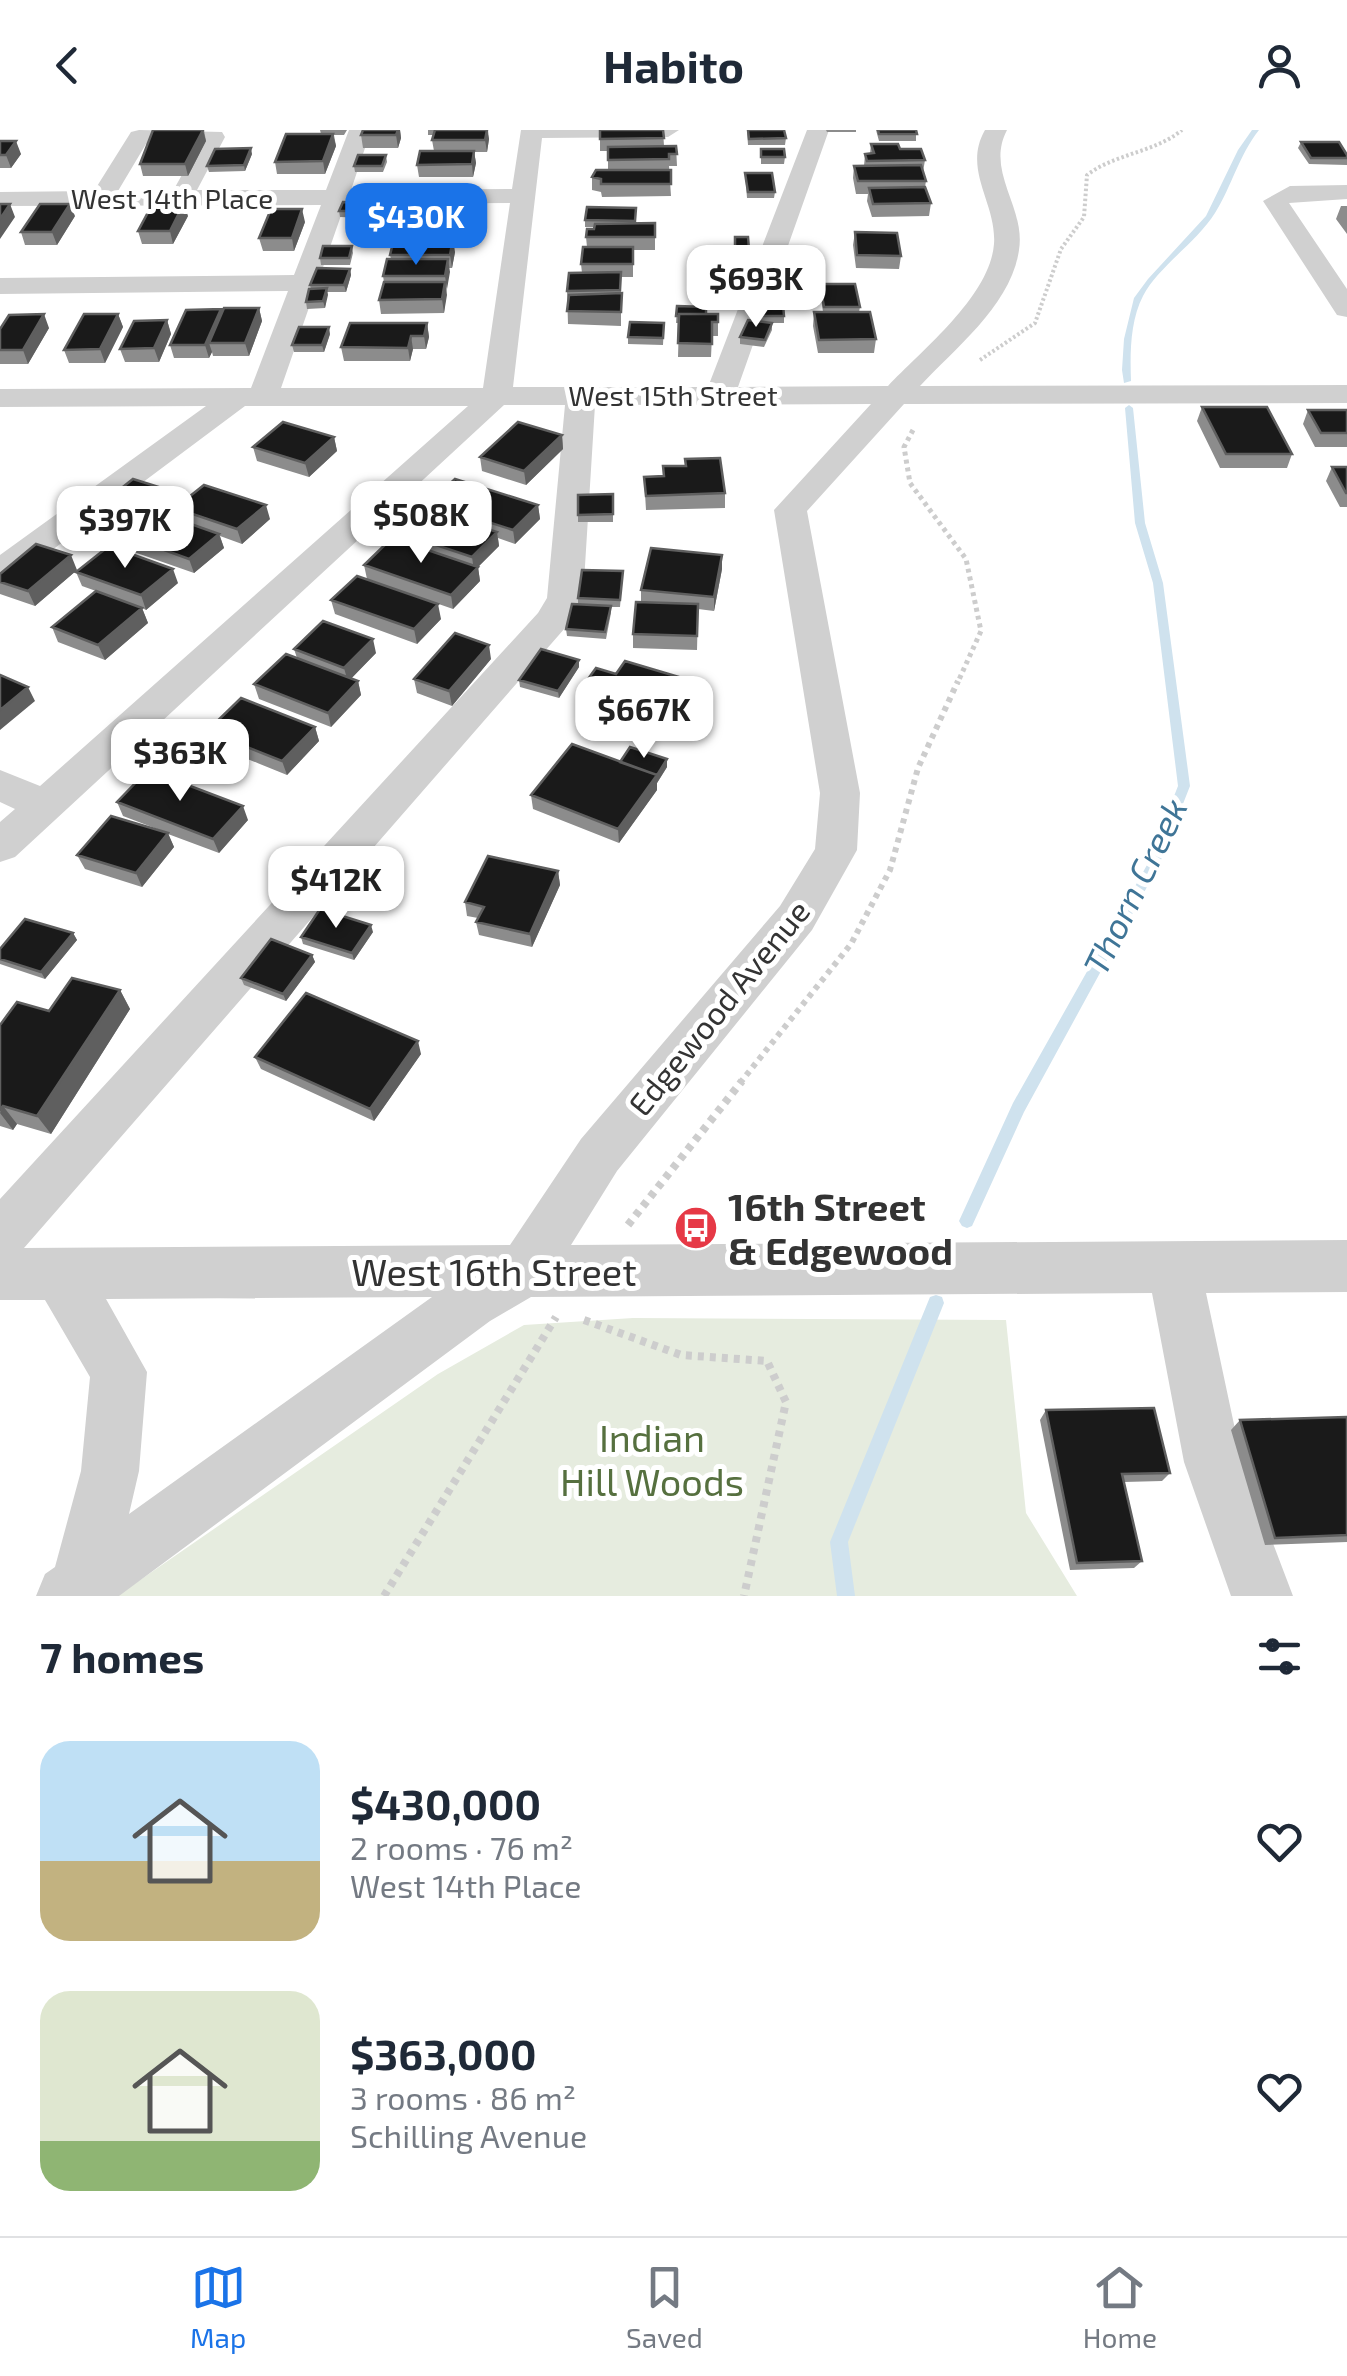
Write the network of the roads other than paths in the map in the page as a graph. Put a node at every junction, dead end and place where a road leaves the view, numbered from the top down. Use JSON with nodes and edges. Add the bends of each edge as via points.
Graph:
{"nodes":[{"id":1,"x":360,"y":130,"type":"edge"},
{"id":2,"x":532,"y":130,"type":"edge"},
{"id":3,"x":606,"y":130,"type":"edge"},
{"id":4,"x":668,"y":130,"type":"edge"},
{"id":5,"x":818,"y":130,"type":"edge"},
{"id":6,"x":996,"y":130,"type":"edge"},
{"id":7,"x":1347,"y":192,"type":"edge"},
{"id":8,"x":524,"y":196,"type":"junction"},
{"id":9,"x":337,"y":197,"type":"junction"},
{"id":10,"x":102,"y":198,"type":"junction"},
{"id":11,"x":181,"y":198,"type":"junction"},
{"id":12,"x":0,"y":199,"type":"edge"},
{"id":13,"x":1338,"y":282,"type":"edge"},
{"id":14,"x":308,"y":283,"type":"junction"},
{"id":15,"x":0,"y":286,"type":"edge"},
{"id":16,"x":1347,"y":310,"type":"edge"},
{"id":17,"x":1347,"y":394,"type":"edge"},
{"id":18,"x":582,"y":395,"type":"junction"},
{"id":19,"x":720,"y":395,"type":"junction"},
{"id":20,"x":892,"y":395,"type":"junction"},
{"id":21,"x":250,"y":396,"type":"junction"},
{"id":22,"x":497,"y":396,"type":"junction"},
{"id":23,"x":0,"y":398,"type":"edge"},
{"id":24,"x":0,"y":540,"type":"edge"},
{"id":25,"x":44,"y":540,"type":"junction"},
{"id":26,"x":0,"y":572,"type":"edge"},
{"id":27,"x":0,"y":786,"type":"edge"},
{"id":28,"x":45,"y":805,"type":"junction"},
{"id":29,"x":0,"y":846,"type":"edge"},
{"id":30,"x":0,"y":1238,"type":"edge"},
{"id":31,"x":1347,"y":1266,"type":"edge"},
{"id":32,"x":1174,"y":1267,"type":"junction"},
{"id":33,"x":0,"y":1274,"type":"edge"},
{"id":34,"x":60,"y":1274,"type":"junction"},
{"id":35,"x":542,"y":1292,"type":"junction"},
{"id":36,"x":74,"y":1591,"type":"edge"},
{"id":37,"x":1262,"y":1596,"type":"edge"}],
"edges":[{"from":1,"to":9,"type":"street"},
{"from":2,"to":3,"type":"street"},
{"from":2,"to":8,"type":"street"},
{"from":3,"to":4,"type":"street"},
{"from":5,"to":19,"type":"street"},
{"from":6,"to":20,"type":"street","name":"Edgewood Avenue","via":[[985,163],[1008,242],[993,290]]},
{"from":7,"to":13,"type":"street","via":[[1290,192],[1274,201]]},
{"from":8,"to":9,"type":"street","name":"West 14th Place"},
{"from":8,"to":22,"type":"street"},
{"from":9,"to":11,"type":"street","name":"West 14th Place"},
{"from":9,"to":14,"type":"street"},
{"from":10,"to":11,"type":"street","name":"West 14th Place"},
{"from":10,"to":11,"type":"street","via":[[139,138],[214,137]]},
{"from":10,"to":12,"type":"street","name":"West 14th Place"},
{"from":13,"to":16,"type":"street"},
{"from":14,"to":15,"type":"street"},
{"from":14,"to":21,"type":"street"},
{"from":17,"to":20,"type":"street","name":"West 15th Street"},
{"from":18,"to":19,"type":"street","name":"West 15th Street"},
{"from":18,"to":22,"type":"street","name":"West 15th Street"},
{"from":18,"to":30,"type":"street","via":[[564,598],[552,620]]},
{"from":19,"to":20,"type":"street","name":"West 15th Street"},
{"from":20,"to":35,"type":"street","name":"Edgewood Avenue","via":[[790,510],[840,794],[836,850],[796,918],[599,1155]]},
{"from":21,"to":22,"type":"street","name":"West 15th Street"},
{"from":21,"to":23,"type":"street","name":"West 15th Street"},
{"from":21,"to":25,"type":"street"},
{"from":22,"to":28,"type":"street"},
{"from":24,"to":25,"type":"street"},
{"from":25,"to":26,"type":"street"},
{"from":27,"to":28,"type":"street"},
{"from":28,"to":29,"type":"street"},
{"from":31,"to":32,"type":"street","name":"West 16th Street"},
{"from":32,"to":35,"type":"street","name":"West 16th Street"},
{"from":32,"to":37,"type":"street","via":[[1214,1462]]},
{"from":33,"to":34,"type":"street","name":"West 16th Street"},
{"from":34,"to":35,"type":"street","name":"West 16th Street"},
{"from":34,"to":36,"type":"street","via":[[119,1372],[110,1471]]},
{"from":35,"to":36,"type":"street","name":"Edgewood Avenue","via":[[471,1302]]}]}
